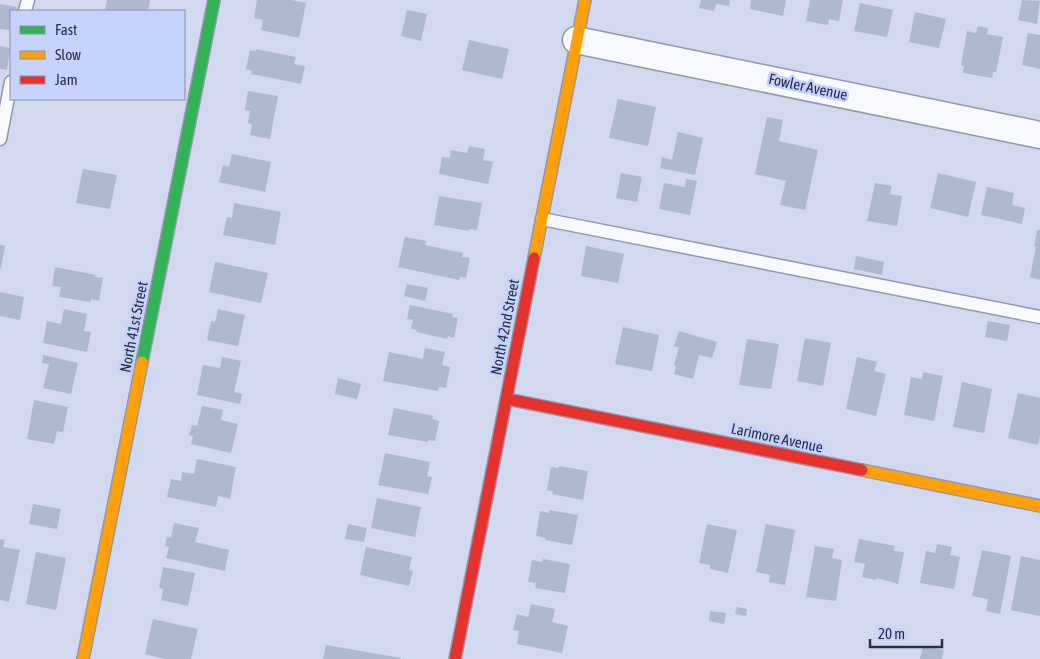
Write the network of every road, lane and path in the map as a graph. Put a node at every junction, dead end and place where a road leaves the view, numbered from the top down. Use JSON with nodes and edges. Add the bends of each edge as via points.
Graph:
{"nodes":[{"id":1,"x":214,"y":0,"type":"edge"},
{"id":2,"x":585,"y":0,"type":"edge"},
{"id":3,"x":576,"y":40,"type":"junction"},
{"id":4,"x":10,"y":87,"type":"edge"},
{"id":5,"x":1040,"y":135,"type":"edge"},
{"id":6,"x":0,"y":139,"type":"edge"},
{"id":7,"x":542,"y":219,"type":"junction"},
{"id":8,"x":1040,"y":317,"type":"edge"},
{"id":9,"x":507,"y":399,"type":"junction"},
{"id":10,"x":1040,"y":506,"type":"edge"},
{"id":11,"x":83,"y":659,"type":"edge"},
{"id":12,"x":455,"y":659,"type":"edge"}],
"edges":[{"from":1,"to":11,"type":"street","name":"North 41st Street"},
{"from":2,"to":3,"type":"street","name":"North 42nd Street"},
{"from":3,"to":5,"type":"street","name":"Fowler Avenue"},
{"from":3,"to":7,"type":"street","name":"North 42nd Street"},
{"from":4,"to":6,"type":"lane"},
{"from":7,"to":8,"type":"lane"},
{"from":7,"to":9,"type":"street","name":"North 42nd Street"},
{"from":9,"to":10,"type":"street","name":"Larimore Avenue"},
{"from":9,"to":12,"type":"street","name":"North 42nd Street"}]}
